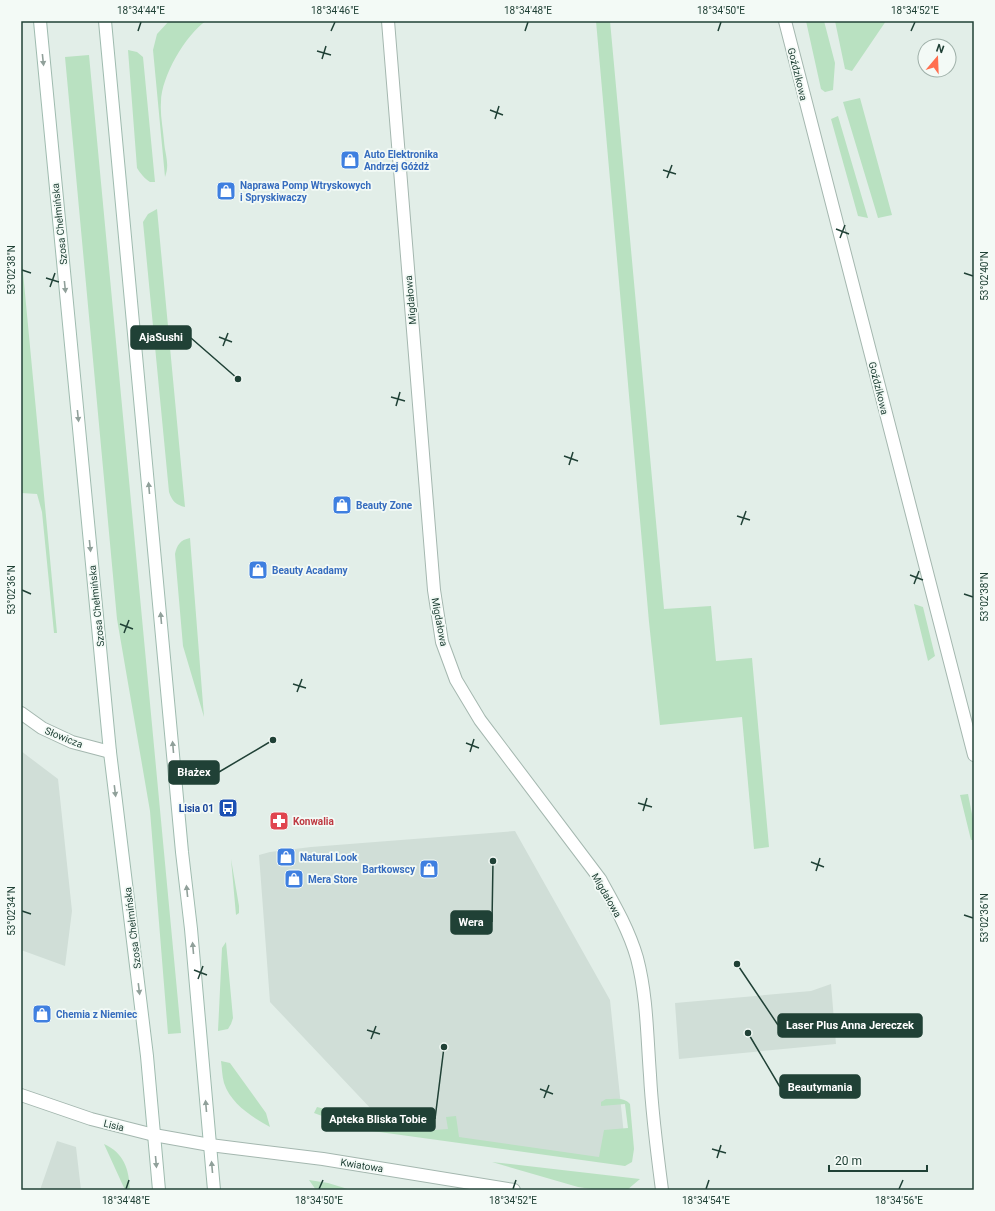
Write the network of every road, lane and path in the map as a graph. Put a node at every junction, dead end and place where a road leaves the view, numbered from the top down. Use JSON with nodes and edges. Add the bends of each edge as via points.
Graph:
{"nodes":[{"id":1,"x":40,"y":21,"type":"edge"},
{"id":2,"x":105,"y":21,"type":"edge"},
{"id":3,"x":388,"y":21,"type":"edge"},
{"id":4,"x":785,"y":21,"type":"edge"},
{"id":5,"x":21,"y":713,"type":"edge"},
{"id":6,"x":110,"y":752,"type":"junction"},
{"id":7,"x":974,"y":755,"type":"edge"},
{"id":8,"x":21,"y":1095,"type":"edge"},
{"id":9,"x":154,"y":1135,"type":"junction"},
{"id":10,"x":210,"y":1145,"type":"junction"},
{"id":11,"x":159,"y":1190,"type":"edge"},
{"id":12,"x":214,"y":1190,"type":"edge"},
{"id":13,"x":514,"y":1190,"type":"edge"},
{"id":14,"x":662,"y":1190,"type":"edge"}],
"edges":[{"from":1,"to":6,"type":"street","name":"Szosa Chełmińska","one_way":true},
{"from":10,"to":2,"type":"street","one_way":true},
{"from":3,"to":14,"type":"street","name":"Migdałowa","via":[[434,590],[442,642],[456,680],[480,720],[600,879],[629,934],[645,998],[650,1078]]},
{"from":4,"to":7,"type":"street","name":"Goździkowa"},
{"from":5,"to":6,"type":"street","name":"Słowicza","via":[[42,728],[72,742]]},
{"from":6,"to":9,"type":"street","name":"Szosa Chełmińska","one_way":true,"via":[[147,1056]]},
{"from":8,"to":9,"type":"street","name":"Lisia","via":[[91,1119]]},
{"from":9,"to":10,"type":"street","name":"Lisia"},
{"from":9,"to":11,"type":"street","name":"Szosa Chełmińska","one_way":true},
{"from":12,"to":10,"type":"street","one_way":true},
{"from":10,"to":13,"type":"street","name":"Kwiatowa","via":[[323,1159]]}]}
